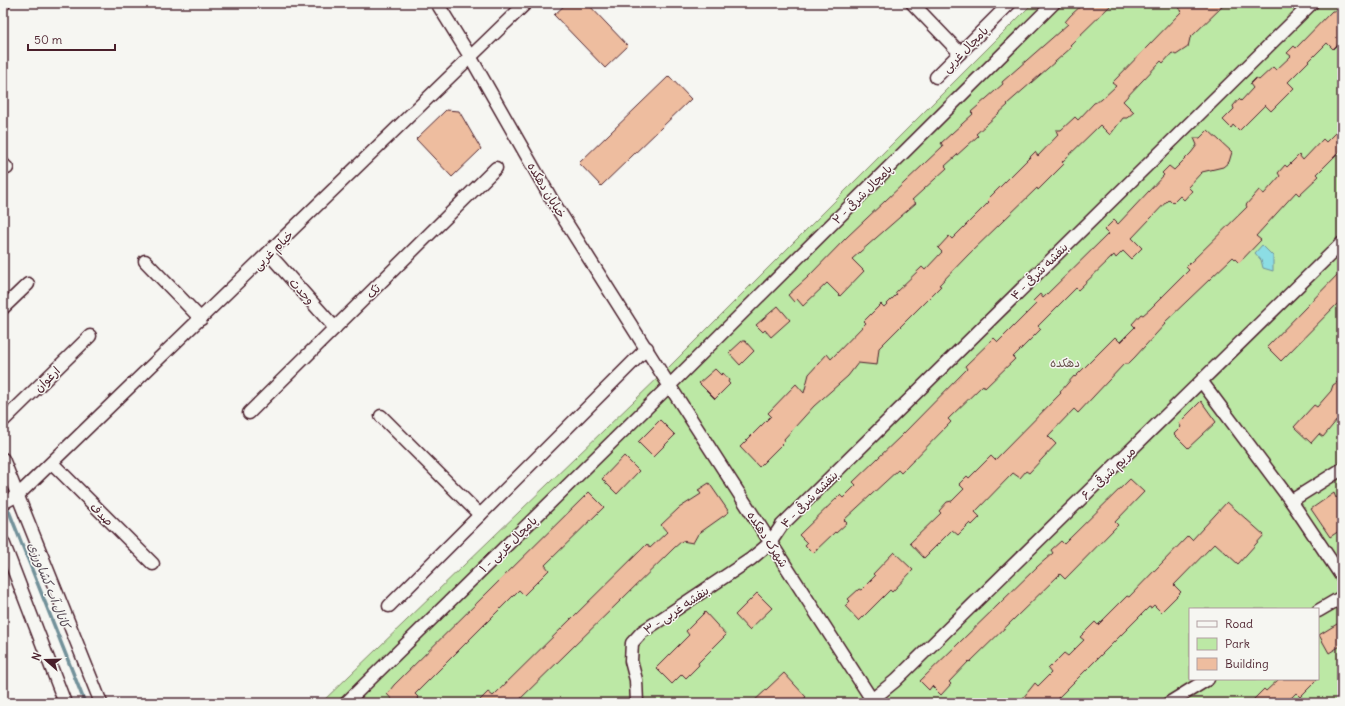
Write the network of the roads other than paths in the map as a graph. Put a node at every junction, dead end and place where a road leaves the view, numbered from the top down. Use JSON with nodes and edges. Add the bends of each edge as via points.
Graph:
{"nodes":[{"id":1,"x":436,"y":3,"type":"edge"},
{"id":2,"x":526,"y":3,"type":"edge"},
{"id":3,"x":912,"y":3,"type":"edge"},
{"id":4,"x":1010,"y":3,"type":"edge"},
{"id":5,"x":1054,"y":3,"type":"edge"},
{"id":6,"x":1312,"y":3,"type":"edge"},
{"id":7,"x":960,"y":53,"type":"junction"},
{"id":8,"x":472,"y":58,"type":"junction"},
{"id":9,"x":936,"y":77,"type":"dead end"},
{"id":10,"x":496,"y":168,"type":"dead end"},
{"id":11,"x":1342,"y":243,"type":"edge"},
{"id":12,"x":269,"y":254,"type":"junction"},
{"id":13,"x":145,"y":261,"type":"dead end"},
{"id":14,"x":28,"y":284,"type":"dead end"},
{"id":15,"x":3,"y":308,"type":"edge"},
{"id":16,"x":201,"y":319,"type":"junction"},
{"id":17,"x":335,"y":328,"type":"junction"},
{"id":18,"x":90,"y":336,"type":"dead end"},
{"id":19,"x":647,"y":348,"type":"junction"},
{"id":20,"x":662,"y":374,"type":"joint"},
{"id":21,"x":1202,"y":382,"type":"junction"},
{"id":22,"x":670,"y":385,"type":"junction"},
{"id":23,"x":249,"y":413,"type":"dead end"},
{"id":24,"x":381,"y":416,"type":"dead end"},
{"id":25,"x":3,"y":421,"type":"edge"},
{"id":26,"x":3,"y":458,"type":"edge"},
{"id":27,"x":52,"y":463,"type":"junction"},
{"id":28,"x":1342,"y":469,"type":"edge"},
{"id":29,"x":18,"y":495,"type":"junction"},
{"id":30,"x":1291,"y":501,"type":"junction"},
{"id":31,"x":3,"y":504,"type":"edge"},
{"id":32,"x":480,"y":515,"type":"junction"},
{"id":33,"x":3,"y":542,"type":"edge"},
{"id":34,"x":770,"y":543,"type":"junction"},
{"id":35,"x":153,"y":564,"type":"dead end"},
{"id":36,"x":1342,"y":577,"type":"edge"},
{"id":37,"x":1342,"y":597,"type":"edge"},
{"id":38,"x":388,"y":606,"type":"dead end"},
{"id":39,"x":1319,"y":611,"type":"edge"},
{"id":40,"x":1206,"y":680,"type":"edge"},
{"id":41,"x":871,"y":702,"type":"edge"},
{"id":42,"x":65,"y":703,"type":"edge"},
{"id":43,"x":100,"y":703,"type":"edge"},
{"id":44,"x":346,"y":703,"type":"edge"},
{"id":45,"x":637,"y":703,"type":"edge"},
{"id":46,"x":1169,"y":703,"type":"edge"}],
"edges":[{"from":1,"to":8,"type":"street","name":"خیابان دهکده"},
{"from":2,"to":8,"type":"street","name":"خیام غربی"},
{"from":3,"to":7,"type":"street"},
{"from":4,"to":7,"type":"street","name":"پامچال غربی"},
{"from":5,"to":22,"type":"street","name":"پامچال شرقی - ۲"},
{"from":6,"to":34,"type":"street","name":"بنفشه شرقی - ۴","via":[[787,520]]},
{"from":7,"to":9,"type":"street","name":"پامچال غربی"},
{"from":8,"to":12,"type":"street","name":"خیام غربی"},
{"from":8,"to":19,"type":"street","name":"خیابان دهکده","via":[[552,200]]},
{"from":10,"to":17,"type":"street","name":"تک"},
{"from":11,"to":21,"type":"street","name":"مریم شرقی - ۶"},
{"from":12,"to":16,"type":"street","name":"خیام غربی"},
{"from":12,"to":17,"type":"street","name":"وحدت"},
{"from":13,"to":16,"type":"street"},
{"from":14,"to":15,"type":"street"},
{"from":16,"to":27,"type":"street","name":"خیام غربی"},
{"from":17,"to":23,"type":"street","name":"تک"},
{"from":18,"to":25,"type":"street","name":"ارغوان"},
{"from":19,"to":20,"type":"street","name":"خیابان دهکده"},
{"from":19,"to":32,"type":"street"},
{"from":20,"to":22,"type":"street","name":"شهرک دهکده"},
{"from":21,"to":30,"type":"street"},
{"from":21,"to":41,"type":"street","name":"مریم شرقی - ۶"},
{"from":22,"to":34,"type":"street","name":"شهرک دهکده"},
{"from":22,"to":44,"type":"street","name":"پامچال غربی - ۱"},
{"from":24,"to":32,"type":"street"},
{"from":26,"to":29,"type":"street"},
{"from":27,"to":29,"type":"street","name":"خیام غربی"},
{"from":27,"to":35,"type":"street","name":"صدف"},
{"from":28,"to":30,"type":"street"},
{"from":29,"to":31,"type":"street","name":"خیام غربی"},
{"from":29,"to":43,"type":"street"},
{"from":30,"to":36,"type":"street"},
{"from":32,"to":38,"type":"street"},
{"from":33,"to":42,"type":"street"},
{"from":34,"to":41,"type":"street","name":"شهرک دهکده"},
{"from":34,"to":45,"type":"street","name":"بنفشه غربی - ۳","via":[[752,559],[642,632],[632,643],[631,661],[636,680]]},
{"from":37,"to":39,"type":"street"},
{"from":40,"to":46,"type":"street"}]}
